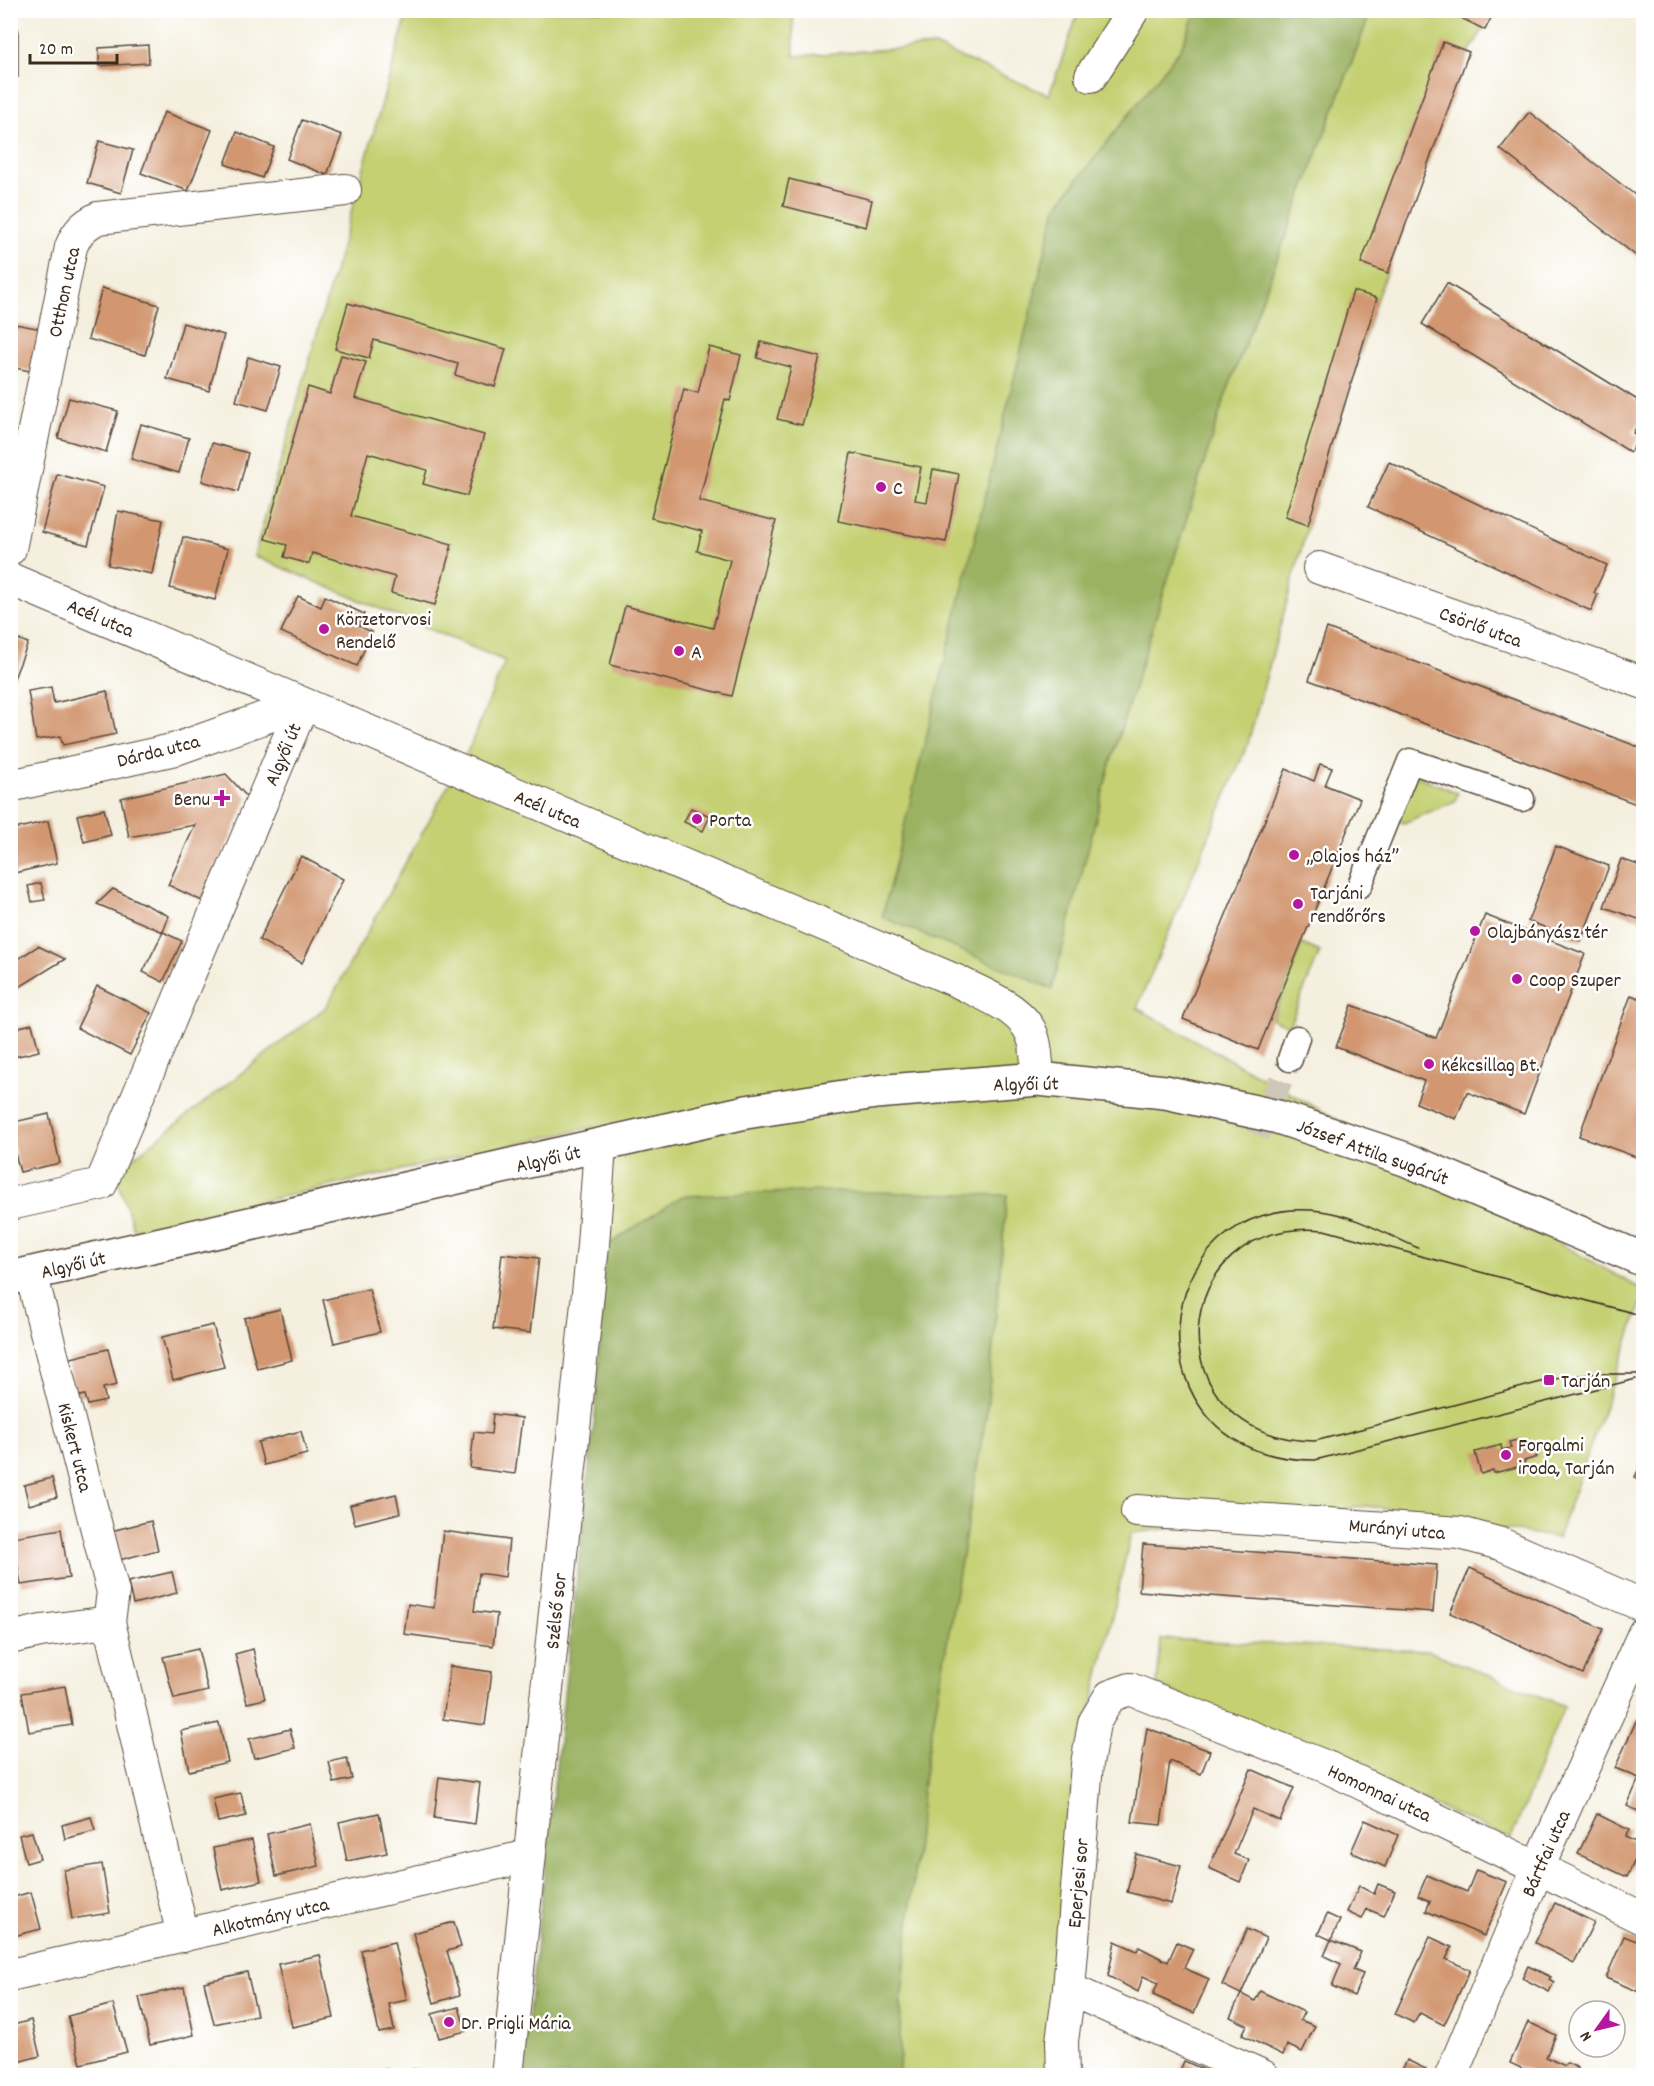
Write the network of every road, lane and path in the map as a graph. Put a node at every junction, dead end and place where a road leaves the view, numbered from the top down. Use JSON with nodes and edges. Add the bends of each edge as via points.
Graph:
{"nodes":[{"id":1,"x":1133,"y":10,"type":"edge"},
{"id":2,"x":1091,"y":76,"type":"dead end"},
{"id":3,"x":345,"y":190,"type":"dead end"},
{"id":4,"x":10,"y":549,"type":"edge"},
{"id":5,"x":1319,"y":568,"type":"dead end"},
{"id":6,"x":10,"y":579,"type":"edge"},
{"id":7,"x":1642,"y":679,"type":"edge"},
{"id":8,"x":303,"y":704,"type":"junction"},
{"id":9,"x":10,"y":786,"type":"edge"},
{"id":10,"x":1522,"y":799,"type":"dead end"},
{"id":11,"x":1360,"y":885,"type":"dead end"},
{"id":12,"x":1038,"y":1079,"type":"junction"},
{"id":13,"x":1090,"y":1085,"type":"joint"},
{"id":14,"x":600,"y":1146,"type":"junction"},
{"id":15,"x":10,"y":1204,"type":"edge"},
{"id":16,"x":1644,"y":1260,"type":"edge"},
{"id":17,"x":21,"y":1276,"type":"edge"},
{"id":18,"x":1137,"y":1511,"type":"dead end"},
{"id":19,"x":1644,"y":1606,"type":"edge"},
{"id":20,"x":109,"y":1622,"type":"junction"},
{"id":21,"x":1644,"y":1633,"type":"edge"},
{"id":22,"x":10,"y":1638,"type":"edge"},
{"id":23,"x":1110,"y":1696,"type":"joint"},
{"id":24,"x":529,"y":1856,"type":"junction"},
{"id":25,"x":1538,"y":1868,"type":"junction"},
{"id":26,"x":1644,"y":1918,"type":"edge"},
{"id":27,"x":183,"y":1936,"type":"junction"},
{"id":28,"x":10,"y":1975,"type":"edge"},
{"id":29,"x":1069,"y":1989,"type":"junction"},
{"id":30,"x":507,"y":2076,"type":"edge"},
{"id":31,"x":1063,"y":2076,"type":"edge"},
{"id":32,"x":1263,"y":2076,"type":"edge"},
{"id":33,"x":1451,"y":2076,"type":"edge"}],
"edges":[{"from":1,"to":2,"type":"street"},
{"from":3,"to":4,"type":"street","name":"Otthon utca","via":[[98,218],[76,234]]},
{"from":5,"to":7,"type":"street","name":"Csörlő utca"},
{"from":6,"to":8,"type":"street","name":"Acél utca"},
{"from":8,"to":9,"type":"street","name":"Dárda utca","via":[[176,749]]},
{"from":8,"to":12,"type":"street","name":"Acél utca","via":[[959,982],[1012,1010],[1026,1023],[1034,1040]]},
{"from":8,"to":15,"type":"street","name":"Algyői út","via":[[101,1184]]},
{"from":10,"to":11,"type":"street","via":[[1410,761]]},
{"from":12,"to":13,"type":"main road","name":"Algyői út"},
{"from":12,"to":14,"type":"main road","name":"Algyői út","via":[[932,1086],[746,1112]]},
{"from":13,"to":16,"type":"main road","name":"József Attila sugárút","via":[[1165,1092],[1317,1129],[1405,1159]]},
{"from":14,"to":17,"type":"main road","name":"Algyői út"},
{"from":14,"to":24,"type":"street","name":"Szélső sor"},
{"from":17,"to":20,"type":"street","name":"Kiskert utca","via":[[113,1592]]},
{"from":18,"to":19,"type":"street","name":"Murányi utca","via":[[1460,1533],[1501,1544]]},
{"from":20,"to":22,"type":"street"},
{"from":20,"to":27,"type":"street","name":"Kiskert utca"},
{"from":21,"to":25,"type":"street","name":"Bártfai utca"},
{"from":23,"to":25,"type":"street","name":"Homonnai utca","via":[[1130,1689],[1174,1705],[1327,1767]]},
{"from":23,"to":29,"type":"street","name":"Eperjesi sor","via":[[1094,1723],[1087,1764]]},
{"from":24,"to":27,"type":"street","name":"Alkotmány utca"},
{"from":24,"to":30,"type":"street","name":"Szélső sor"},
{"from":25,"to":26,"type":"street","name":"Homonnai utca"},
{"from":25,"to":33,"type":"street","name":"Bártfai utca"},
{"from":27,"to":28,"type":"street","name":"Alkotmány utca"},
{"from":29,"to":31,"type":"street","name":"Eperjesi sor","via":[[1062,2041]]},
{"from":29,"to":32,"type":"street"}]}
